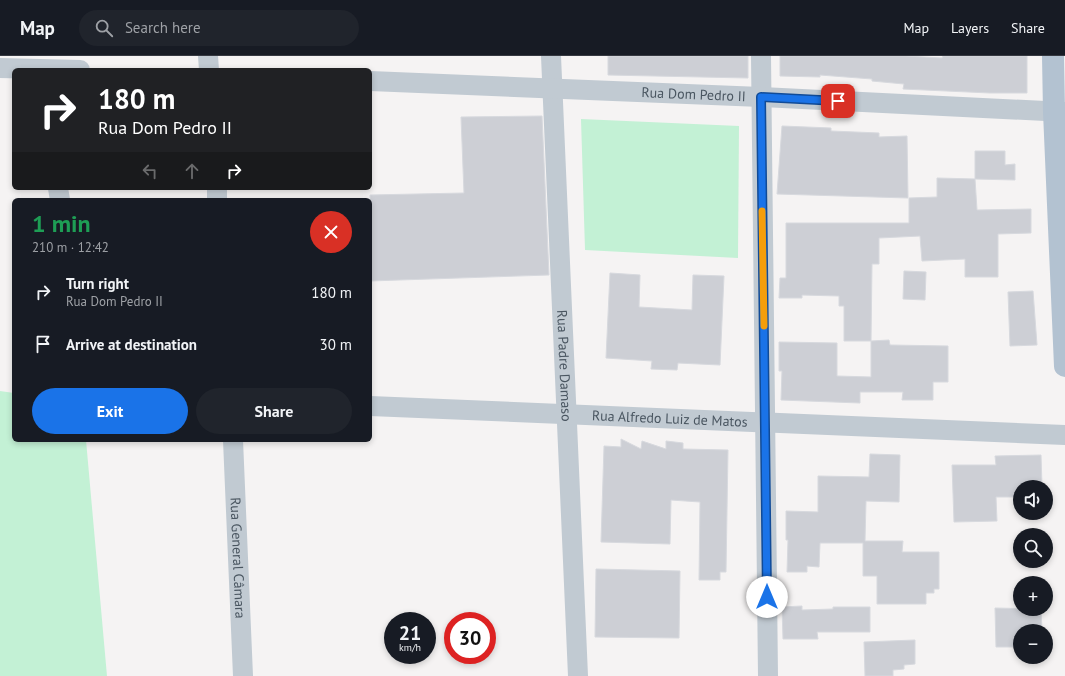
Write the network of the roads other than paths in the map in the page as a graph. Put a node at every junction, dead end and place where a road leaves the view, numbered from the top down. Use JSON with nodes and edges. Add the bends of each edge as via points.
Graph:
{"nodes":[{"id":1,"x":208,"y":56,"type":"edge"},
{"id":2,"x":551,"y":56,"type":"edge"},
{"id":3,"x":761,"y":56,"type":"edge"},
{"id":4,"x":1053,"y":56,"type":"edge"},
{"id":5,"x":44,"y":65,"type":"edge"},
{"id":6,"x":0,"y":68,"type":"edge"},
{"id":7,"x":66,"y":68,"type":"edge"},
{"id":8,"x":209,"y":68,"type":"edge"},
{"id":9,"x":372,"y":81,"type":"edge"},
{"id":10,"x":552,"y":87,"type":"junction"},
{"id":11,"x":761,"y":97,"type":"junction"},
{"id":12,"x":1060,"y":112,"type":"edge"},
{"id":13,"x":1065,"y":366,"type":"edge"},
{"id":14,"x":372,"y":406,"type":"edge"},
{"id":15,"x":566,"y":414,"type":"junction"},
{"id":16,"x":766,"y":423,"type":"junction"},
{"id":17,"x":1065,"y":435,"type":"edge"},
{"id":18,"x":233,"y":442,"type":"edge"},
{"id":19,"x":243,"y":676,"type":"edge"},
{"id":20,"x":578,"y":676,"type":"edge"},
{"id":21,"x":768,"y":676,"type":"edge"}],
"edges":[{"from":1,"to":8,"type":"street"},
{"from":2,"to":10,"type":"street","name":"Rua Padre Damaso"},
{"from":3,"to":11,"type":"street"},
{"from":4,"to":12,"type":"main road"},
{"from":5,"to":6,"type":"street"},
{"from":5,"to":7,"type":"street"},
{"from":9,"to":10,"type":"street","name":"Rua Dom Pedro II"},
{"from":10,"to":11,"type":"street","name":"Rua Dom Pedro II"},
{"from":10,"to":15,"type":"street","name":"Rua Padre Damaso"},
{"from":11,"to":12,"type":"street","name":"Rua Dom Pedro II"},
{"from":11,"to":16,"type":"street"},
{"from":12,"to":13,"type":"main road"},
{"from":14,"to":15,"type":"street","name":"Rua Alfredo Luiz de Matos"},
{"from":15,"to":16,"type":"street","name":"Rua Alfredo Luiz de Matos"},
{"from":15,"to":20,"type":"street","name":"Rua Padre Damaso"},
{"from":16,"to":17,"type":"street","name":"Rua Alfredo Luiz de Matos"},
{"from":16,"to":21,"type":"street"},
{"from":18,"to":19,"type":"street","name":"Rua General Câmara"}]}
